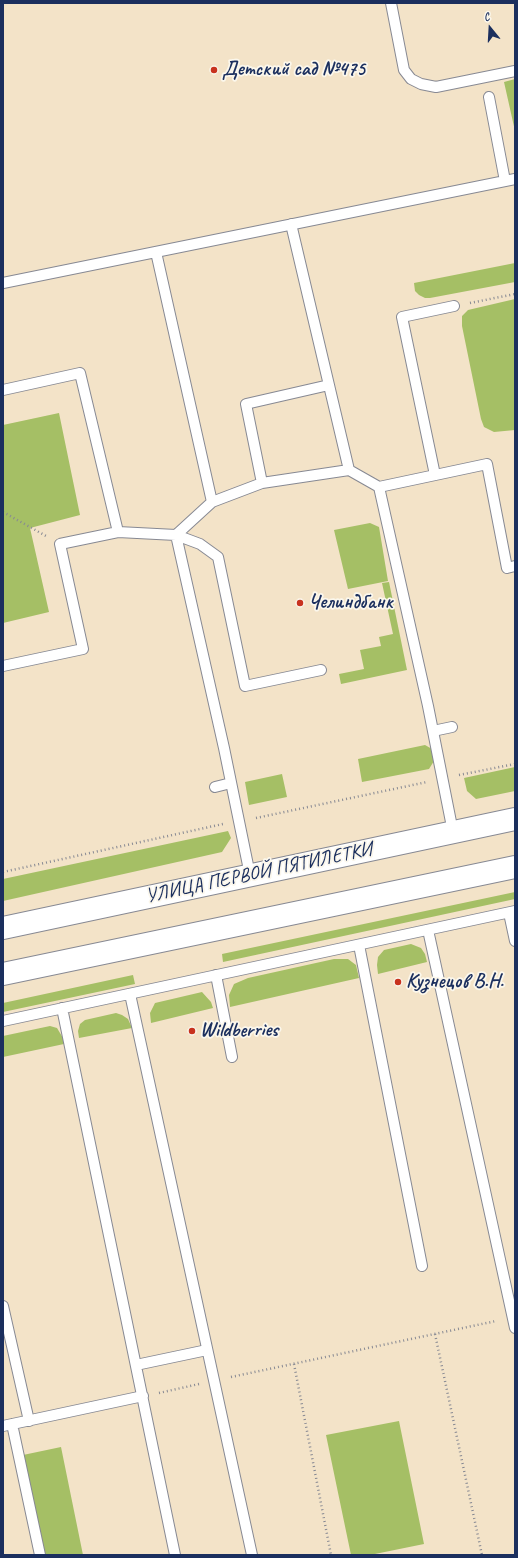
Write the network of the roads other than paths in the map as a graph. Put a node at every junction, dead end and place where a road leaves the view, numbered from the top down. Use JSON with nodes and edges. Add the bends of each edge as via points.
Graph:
{"nodes":[{"id":1,"x":391,"y":3,"type":"edge"},
{"id":2,"x":515,"y":71,"type":"edge"},
{"id":3,"x":489,"y":97,"type":"dead end"},
{"id":4,"x":510,"y":180,"type":"edge"},
{"id":5,"x":291,"y":224,"type":"junction"},
{"id":6,"x":156,"y":252,"type":"junction"},
{"id":7,"x":3,"y":283,"type":"edge"},
{"id":8,"x":454,"y":306,"type":"road end"},
{"id":9,"x":329,"y":385,"type":"junction"},
{"id":10,"x":3,"y":390,"type":"edge"},
{"id":11,"x":348,"y":470,"type":"junction"},
{"id":12,"x":435,"y":475,"type":"junction"},
{"id":13,"x":262,"y":483,"type":"junction"},
{"id":14,"x":379,"y":487,"type":"junction"},
{"id":15,"x":212,"y":502,"type":"junction"},
{"id":16,"x":118,"y":532,"type":"junction"},
{"id":17,"x":176,"y":535,"type":"junction"},
{"id":18,"x":515,"y":566,"type":"edge"},
{"id":19,"x":3,"y":666,"type":"edge"},
{"id":20,"x":321,"y":670,"type":"dead end"},
{"id":21,"x":452,"y":727,"type":"dead end"},
{"id":22,"x":433,"y":731,"type":"junction"},
{"id":23,"x":231,"y":784,"type":"junction"},
{"id":24,"x":215,"y":787,"type":"dead end"},
{"id":25,"x":515,"y":819,"type":"edge"},
{"id":26,"x":453,"y":832,"type":"junction"},
{"id":27,"x":515,"y":868,"type":"edge"},
{"id":28,"x":250,"y":875,"type":"junction"},
{"id":29,"x":512,"y":912,"type":"edge"},
{"id":30,"x":3,"y":928,"type":"edge"},
{"id":31,"x":428,"y":930,"type":"junction"},
{"id":32,"x":515,"y":942,"type":"edge"},
{"id":33,"x":359,"y":945,"type":"junction"},
{"id":34,"x":3,"y":974,"type":"edge"},
{"id":35,"x":216,"y":975,"type":"junction"},
{"id":36,"x":130,"y":994,"type":"junction"},
{"id":37,"x":62,"y":1008,"type":"junction"},
{"id":38,"x":3,"y":1021,"type":"edge"},
{"id":39,"x":232,"y":1057,"type":"dead end"},
{"id":40,"x":422,"y":1266,"type":"dead end"},
{"id":41,"x":511,"y":1286,"type":"edge"},
{"id":42,"x":3,"y":1306,"type":"edge"},
{"id":43,"x":515,"y":1328,"type":"edge"},
{"id":44,"x":207,"y":1350,"type":"junction"},
{"id":45,"x":136,"y":1365,"type":"junction"},
{"id":46,"x":143,"y":1396,"type":"junction"},
{"id":47,"x":29,"y":1420,"type":"junction"},
{"id":48,"x":8,"y":1425,"type":"edge"},
{"id":49,"x":40,"y":1555,"type":"edge"},
{"id":50,"x":175,"y":1555,"type":"edge"},
{"id":51,"x":252,"y":1555,"type":"edge"}],
"edges":[{"from":1,"to":2,"type":"lane","via":[[404,70],[411,80],[436,87]]},
{"from":3,"to":4,"type":"lane"},
{"from":4,"to":5,"type":"lane"},
{"from":5,"to":6,"type":"lane"},
{"from":5,"to":9,"type":"lane"},
{"from":6,"to":7,"type":"lane"},
{"from":6,"to":15,"type":"lane"},
{"from":8,"to":12,"type":"lane","via":[[402,317]]},
{"from":9,"to":11,"type":"lane"},
{"from":9,"to":13,"type":"lane","via":[[246,404]]},
{"from":10,"to":16,"type":"lane","via":[[80,372]]},
{"from":11,"to":13,"type":"lane"},
{"from":11,"to":14,"type":"lane"},
{"from":12,"to":14,"type":"lane"},
{"from":12,"to":18,"type":"lane","via":[[488,464],[507,568]]},
{"from":13,"to":15,"type":"lane"},
{"from":14,"to":22,"type":"lane"},
{"from":15,"to":17,"type":"lane"},
{"from":16,"to":17,"type":"lane"},
{"from":16,"to":19,"type":"lane","via":[[60,544],[83,649]]},
{"from":17,"to":20,"type":"lane","via":[[200,544],[218,557],[245,686]]},
{"from":17,"to":23,"type":"lane"},
{"from":21,"to":22,"type":"lane"},
{"from":22,"to":26,"type":"lane"},
{"from":23,"to":24,"type":"lane"},
{"from":23,"to":28,"type":"lane"},
{"from":25,"to":26,"type":"main road","name":"УЛИЦА ПЕРВОЙ ПЯТИЛЕТКИ"},
{"from":26,"to":28,"type":"main road","name":"УЛИЦА ПЕРВОЙ ПЯТИЛЕТКИ"},
{"from":27,"to":34,"type":"main road"},
{"from":28,"to":30,"type":"main road","name":"УЛИЦА ПЕРВОЙ ПЯТИЛЕТКИ"},
{"from":29,"to":31,"type":"lane"},
{"from":29,"to":32,"type":"lane"},
{"from":31,"to":33,"type":"lane"},
{"from":31,"to":41,"type":"lane"},
{"from":33,"to":35,"type":"lane"},
{"from":33,"to":40,"type":"lane"},
{"from":35,"to":36,"type":"lane"},
{"from":35,"to":39,"type":"lane"},
{"from":36,"to":37,"type":"lane"},
{"from":36,"to":44,"type":"lane"},
{"from":37,"to":38,"type":"lane"},
{"from":37,"to":45,"type":"lane"},
{"from":41,"to":43,"type":"lane"},
{"from":42,"to":47,"type":"lane"},
{"from":44,"to":45,"type":"lane"},
{"from":44,"to":51,"type":"lane"},
{"from":45,"to":46,"type":"lane"},
{"from":46,"to":47,"type":"lane"},
{"from":46,"to":50,"type":"lane"},
{"from":47,"to":48,"type":"lane"},
{"from":48,"to":49,"type":"lane"}]}
